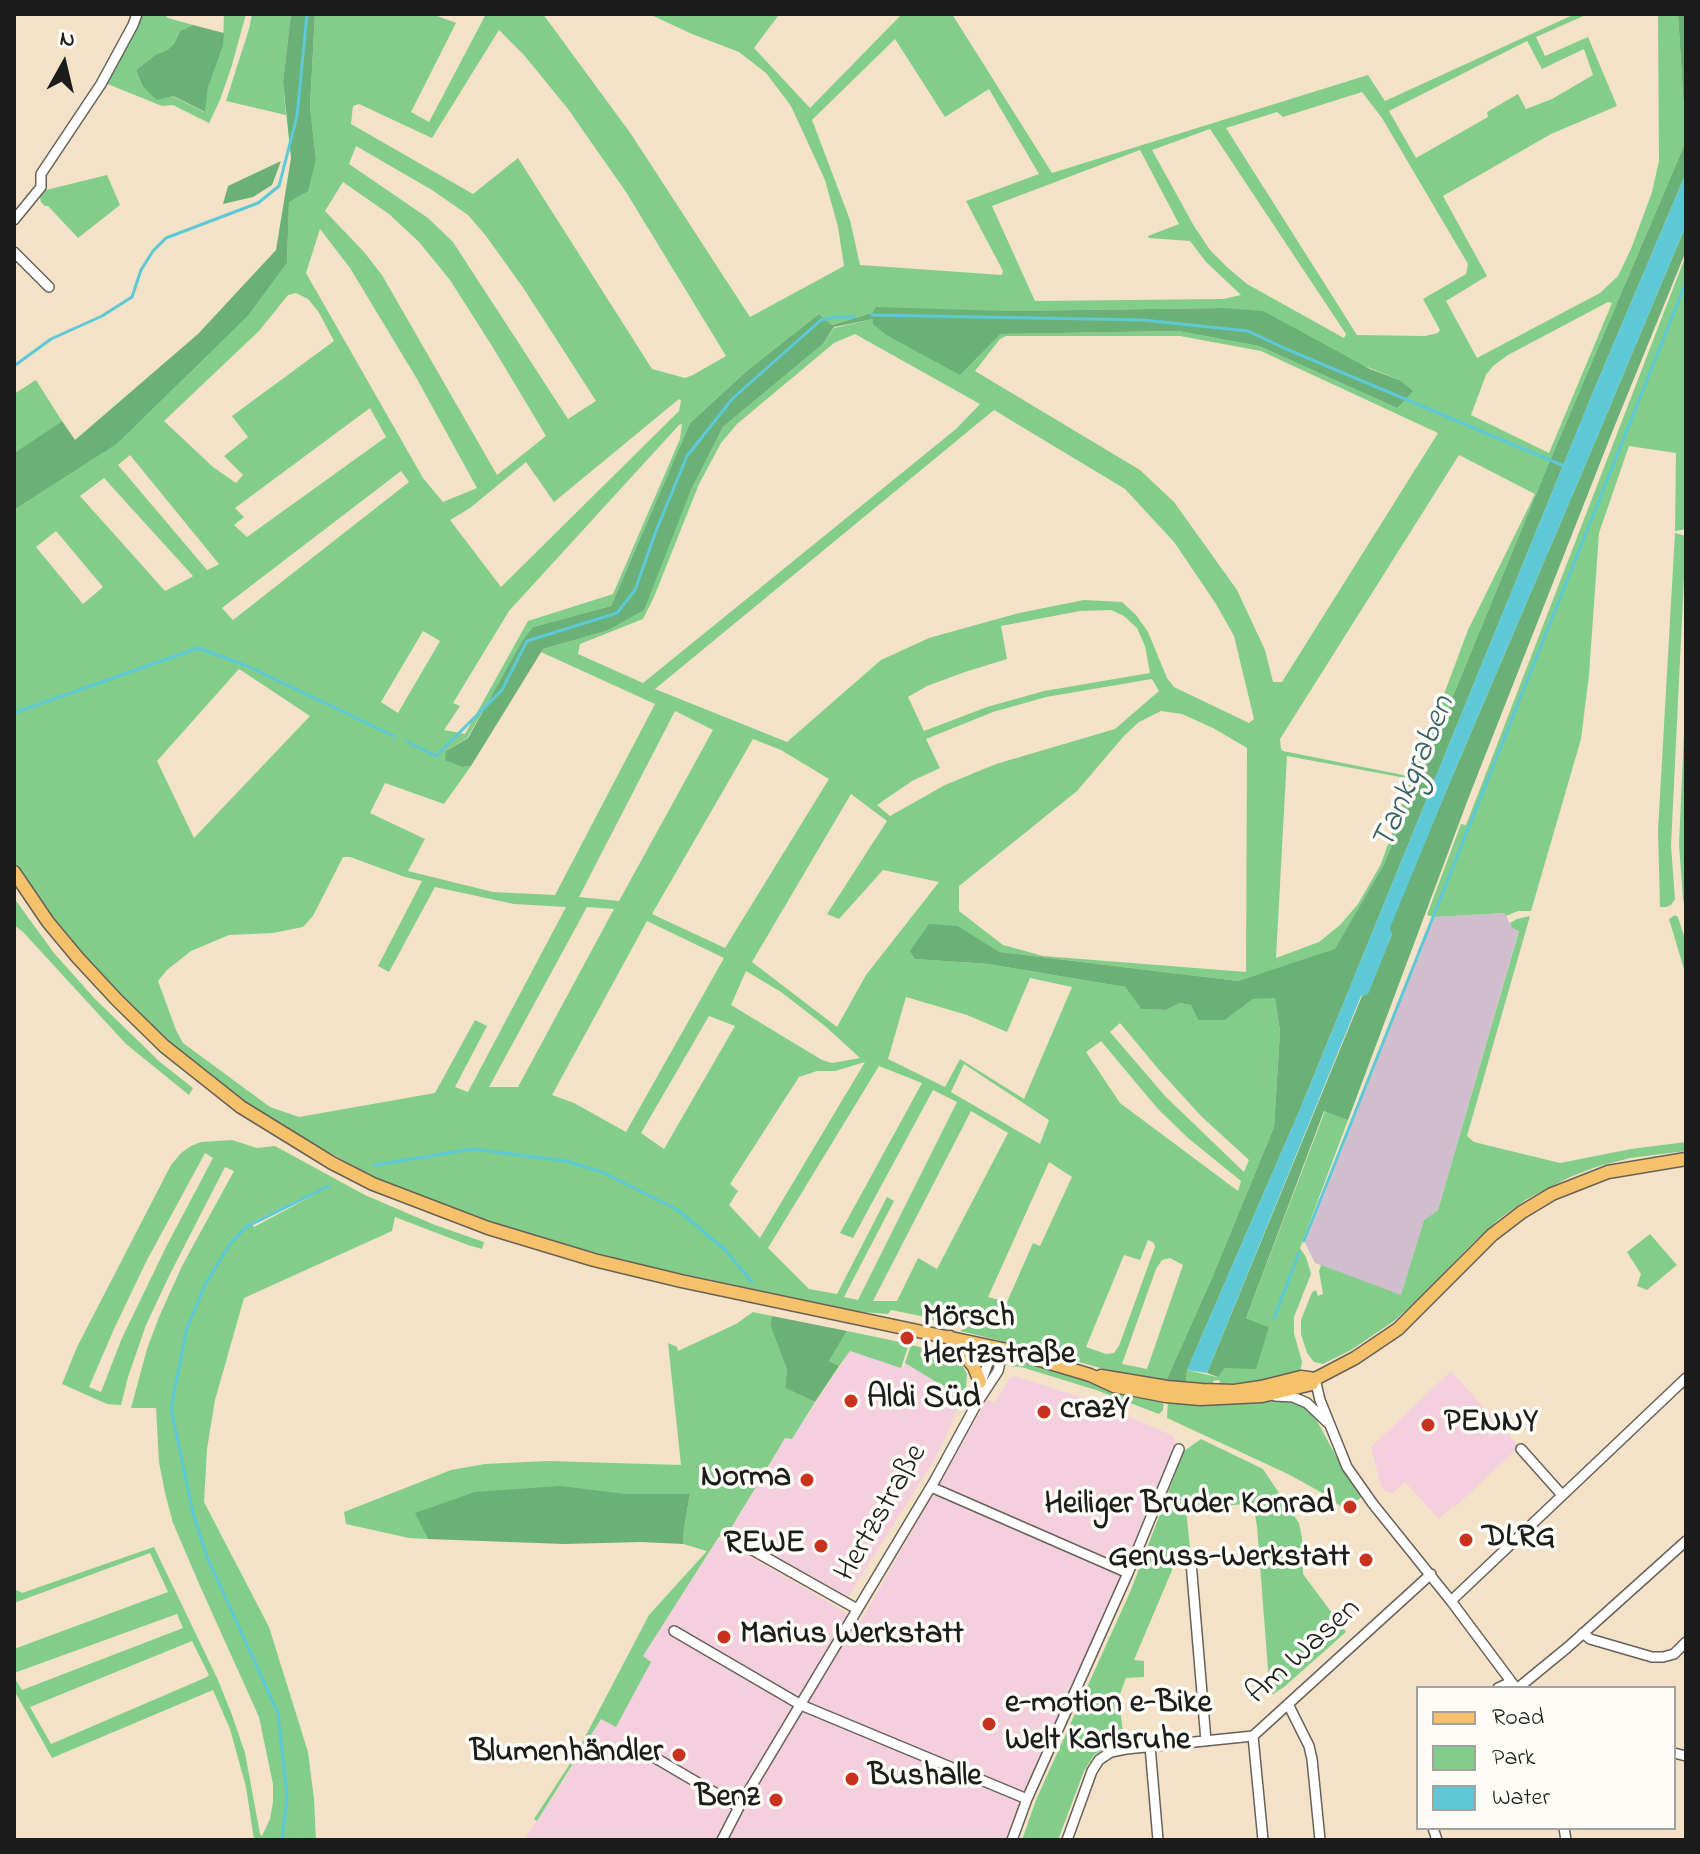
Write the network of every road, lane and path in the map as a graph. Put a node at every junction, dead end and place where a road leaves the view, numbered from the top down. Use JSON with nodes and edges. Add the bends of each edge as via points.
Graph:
{"nodes":[{"id":1,"x":137,"y":14,"type":"edge"},
{"id":2,"x":14,"y":202,"type":"edge"},
{"id":3,"x":22,"y":211,"type":"junction"},
{"id":4,"x":14,"y":220,"type":"edge"},
{"id":5,"x":14,"y":252,"type":"edge"},
{"id":6,"x":49,"y":287,"type":"dead end"},
{"id":7,"x":14,"y":872,"type":"edge"},
{"id":8,"x":1686,"y":1159,"type":"edge"},
{"id":9,"x":950,"y":1337,"type":"junction"},
{"id":10,"x":1003,"y":1349,"type":"junction"},
{"id":11,"x":1090,"y":1375,"type":"junction"},
{"id":12,"x":1686,"y":1378,"type":"edge"},
{"id":13,"x":1315,"y":1379,"type":"junction"},
{"id":14,"x":980,"y":1382,"type":"junction"},
{"id":15,"x":1264,"y":1396,"type":"junction"},
{"id":16,"x":977,"y":1403,"type":"junction"},
{"id":17,"x":1329,"y":1424,"type":"junction"},
{"id":18,"x":1179,"y":1449,"type":"dead end"},
{"id":19,"x":1521,"y":1449,"type":"dead end"},
{"id":20,"x":931,"y":1487,"type":"junction"},
{"id":21,"x":1562,"y":1495,"type":"junction"},
{"id":22,"x":733,"y":1539,"type":"dead end"},
{"id":23,"x":1686,"y":1541,"type":"edge"},
{"id":24,"x":1191,"y":1562,"type":"dead end"},
{"id":25,"x":1128,"y":1573,"type":"junction"},
{"id":26,"x":1431,"y":1574,"type":"junction"},
{"id":27,"x":1451,"y":1601,"type":"junction"},
{"id":28,"x":857,"y":1609,"type":"junction"},
{"id":29,"x":674,"y":1631,"type":"dead end"},
{"id":30,"x":1583,"y":1633,"type":"junction"},
{"id":31,"x":1686,"y":1642,"type":"edge"},
{"id":32,"x":1515,"y":1686,"type":"edge"},
{"id":33,"x":1288,"y":1704,"type":"junction"},
{"id":34,"x":801,"y":1705,"type":"junction"},
{"id":35,"x":1253,"y":1736,"type":"junction"},
{"id":36,"x":1206,"y":1741,"type":"junction"},
{"id":37,"x":1150,"y":1746,"type":"junction"},
{"id":38,"x":652,"y":1756,"type":"dead end"},
{"id":39,"x":1027,"y":1799,"type":"junction"},
{"id":40,"x":739,"y":1807,"type":"junction"},
{"id":41,"x":722,"y":1840,"type":"edge"},
{"id":42,"x":1012,"y":1840,"type":"edge"},
{"id":43,"x":1067,"y":1840,"type":"edge"},
{"id":44,"x":1158,"y":1840,"type":"edge"},
{"id":45,"x":1263,"y":1840,"type":"edge"},
{"id":46,"x":1320,"y":1840,"type":"edge"}],
"edges":[{"from":1,"to":3,"type":"street","via":[[102,82],[41,174],[41,187]]},
{"from":2,"to":3,"type":"street"},
{"from":3,"to":4,"type":"street"},
{"from":5,"to":6,"type":"street"},
{"from":7,"to":9,"type":"main road","via":[[78,958],[164,1046],[241,1107],[373,1184],[488,1228],[594,1260]]},
{"from":8,"to":13,"type":"main road","via":[[1608,1172],[1552,1194],[1492,1235],[1398,1329]]},
{"from":9,"to":10,"type":"main road"},
{"from":9,"to":14,"type":"main road"},
{"from":10,"to":11,"type":"main road"},
{"from":10,"to":14,"type":"street","name":"Hertzstraße","via":[[988,1363]]},
{"from":10,"to":16,"type":"street","name":"Hertzstraße","via":[[1000,1367]]},
{"from":11,"to":13,"type":"main road","via":[[1234,1391],[1301,1377]]},
{"from":11,"to":15,"type":"main road","via":[[1114,1386],[1166,1396]]},
{"from":12,"to":21,"type":"street"},
{"from":13,"to":15,"type":"main road"},
{"from":13,"to":17,"type":"street"},
{"from":14,"to":16,"type":"street","name":"Hertzstraße"},
{"from":15,"to":17,"type":"street","via":[[1307,1403]]},
{"from":16,"to":20,"type":"street","name":"Hertzstraße"},
{"from":17,"to":26,"type":"street","via":[[1347,1467]]},
{"from":18,"to":25,"type":"street"},
{"from":19,"to":21,"type":"street"},
{"from":20,"to":25,"type":"street"},
{"from":20,"to":28,"type":"street","name":"Hertzstraße"},
{"from":21,"to":27,"type":"street"},
{"from":22,"to":28,"type":"street","name":"Hertzstraße"},
{"from":23,"to":30,"type":"street"},
{"from":24,"to":36,"type":"street"},
{"from":25,"to":39,"type":"street"},
{"from":26,"to":27,"type":"street"},
{"from":26,"to":33,"type":"street","name":"Am Wasen"},
{"from":27,"to":32,"type":"street"},
{"from":28,"to":34,"type":"street","name":"Hertzstraße"},
{"from":29,"to":34,"type":"street"},
{"from":30,"to":31,"type":"street","via":[[1652,1657],[1674,1654]]},
{"from":30,"to":32,"type":"street"},
{"from":33,"to":35,"type":"street","name":"Am Wasen"},
{"from":33,"to":46,"type":"street","via":[[1309,1746]]},
{"from":34,"to":39,"type":"street"},
{"from":34,"to":40,"type":"street","name":"Hertzstraße"},
{"from":35,"to":36,"type":"street","name":"Am Wasen"},
{"from":35,"to":45,"type":"street"},
{"from":36,"to":37,"type":"street","name":"Am Wasen"},
{"from":37,"to":43,"type":"street","name":"Am Wasen","via":[[1111,1752],[1099,1760]]},
{"from":37,"to":44,"type":"street"},
{"from":38,"to":40,"type":"street"},
{"from":39,"to":42,"type":"street"},
{"from":40,"to":41,"type":"street","name":"Hertzstraße"}]}
